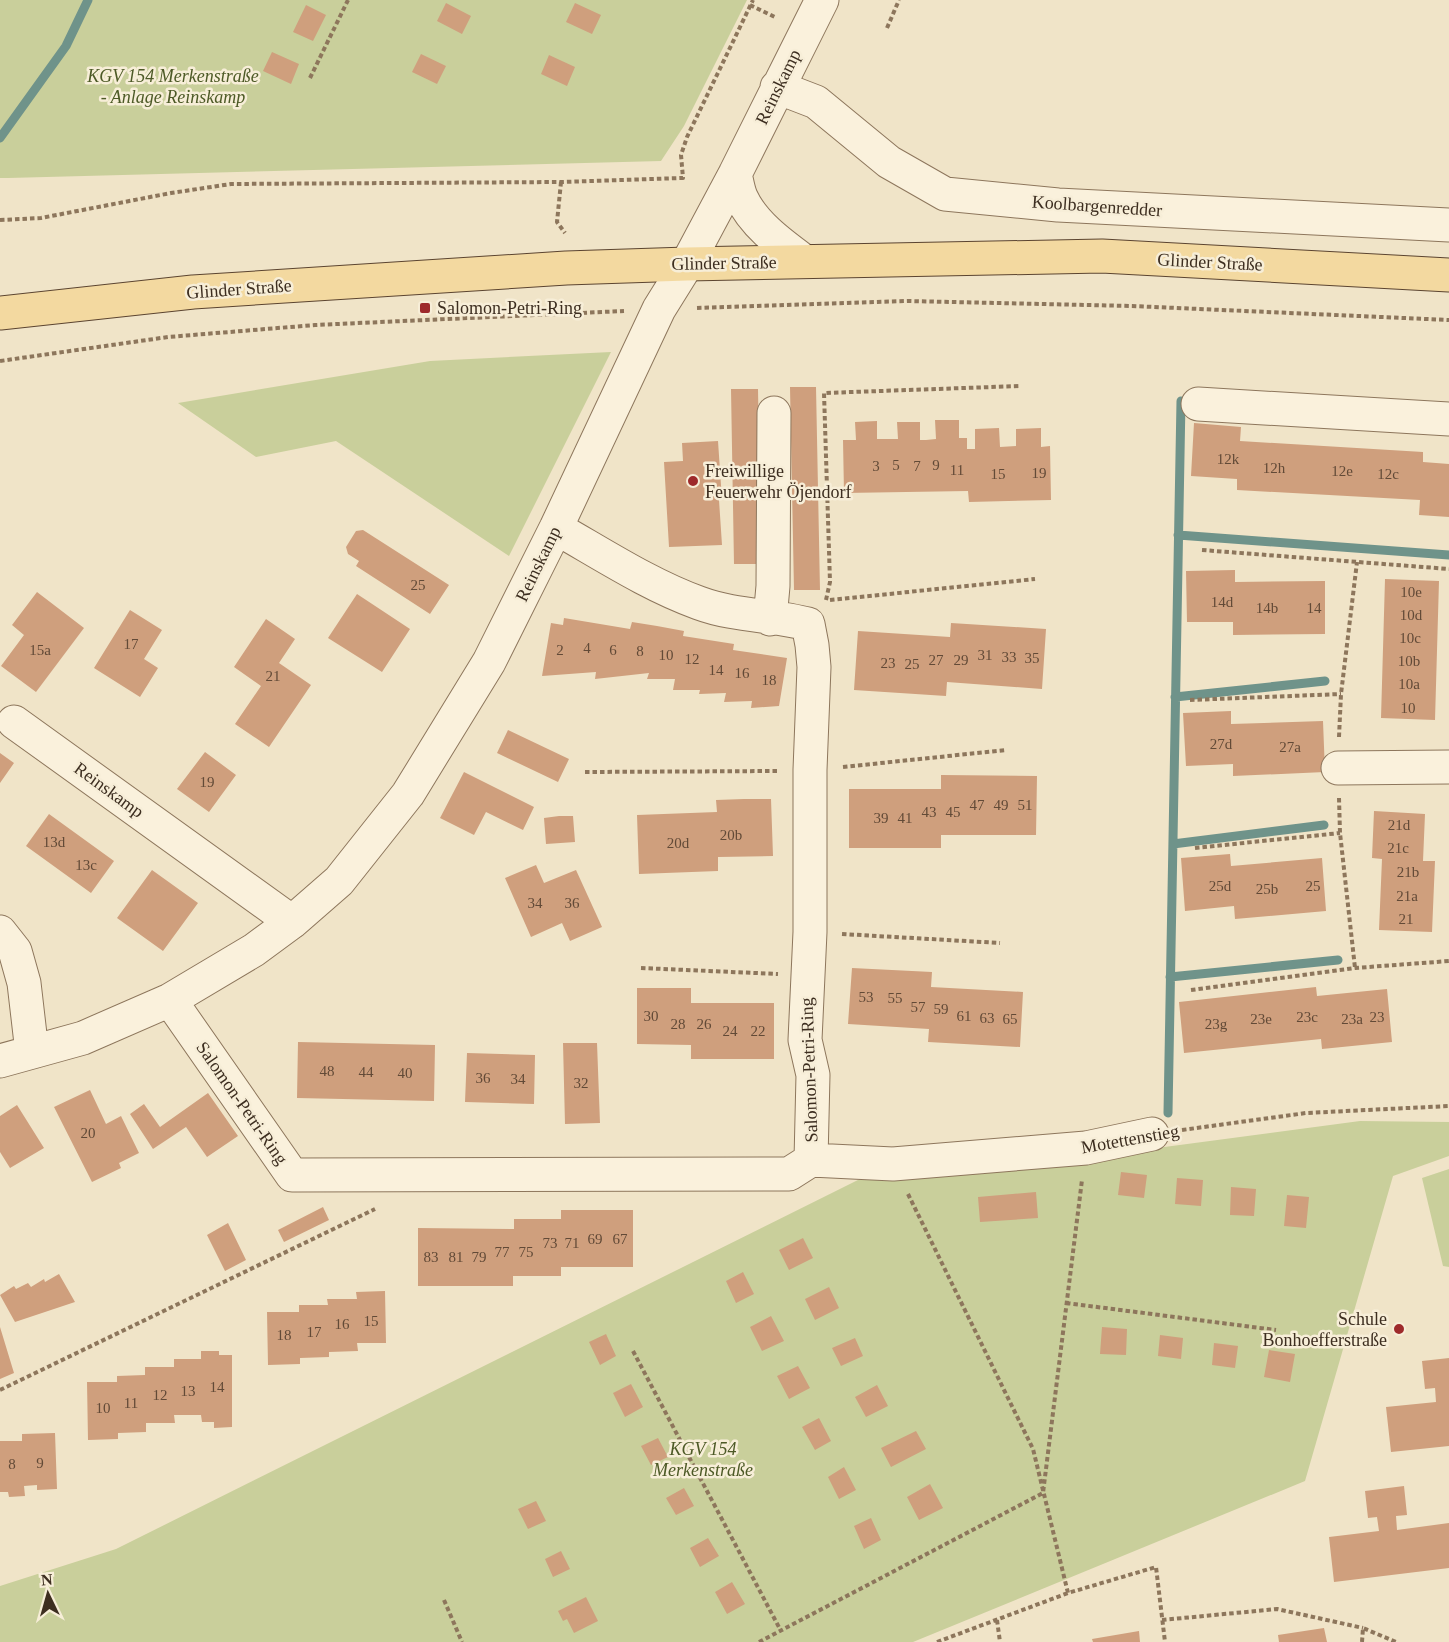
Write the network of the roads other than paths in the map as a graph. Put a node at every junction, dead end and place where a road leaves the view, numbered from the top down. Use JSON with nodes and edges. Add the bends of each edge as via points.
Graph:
{"nodes":[{"id":1,"x":822,"y":0,"type":"edge"},
{"id":2,"x":777,"y":87,"type":"junction"},
{"id":3,"x":735,"y":174,"type":"junction"},
{"id":4,"x":1449,"y":225,"type":"edge"},
{"id":5,"x":804,"y":261,"type":"junction"},
{"id":6,"x":687,"y":264,"type":"junction"},
{"id":7,"x":1449,"y":275,"type":"edge"},
{"id":8,"x":0,"y":313,"type":"edge"},
{"id":9,"x":1198,"y":404,"type":"dead end"},
{"id":10,"x":774,"y":413,"type":"dead end"},
{"id":11,"x":1449,"y":419,"type":"edge"},
{"id":12,"x":556,"y":528,"type":"junction"},
{"id":13,"x":770,"y":619,"type":"junction"},
{"id":14,"x":14,"y":722,"type":"dead end"},
{"id":15,"x":1449,"y":767,"type":"edge"},
{"id":16,"x":1338,"y":768,"type":"dead end"},
{"id":17,"x":292,"y":922,"type":"junction"},
{"id":18,"x":0,"y":932,"type":"edge"},
{"id":19,"x":170,"y":1000,"type":"junction"},
{"id":20,"x":32,"y":1052,"type":"junction"},
{"id":21,"x":0,"y":1061,"type":"edge"},
{"id":22,"x":1152,"y":1134,"type":"road end"},
{"id":23,"x":811,"y":1160,"type":"junction"}],
"edges":[{"from":1,"to":2,"type":"street","name":"Reinskamp"},
{"from":2,"to":3,"type":"street","name":"Reinskamp"},
{"from":2,"to":4,"type":"street","name":"Koolbargenredder","via":[[816,102],[889,162],[945,194],[1058,205]]},
{"from":3,"to":5,"type":"street","via":[[741,197],[750,211]]},
{"from":3,"to":6,"type":"street","name":"Reinskamp"},
{"from":5,"to":6,"type":"main road","name":"Glinder Straße"},
{"from":5,"to":7,"type":"main road","name":"Glinder Straße","via":[[1102,256]]},
{"from":6,"to":8,"type":"main road","name":"Glinder Straße","via":[[193,292]]},
{"from":6,"to":12,"type":"street","name":"Reinskamp","via":[[660,309]]},
{"from":9,"to":11,"type":"street"},
{"from":10,"to":13,"type":"street","via":[[774,586]]},
{"from":12,"to":13,"type":"street","via":[[699,603]]},
{"from":12,"to":17,"type":"street","name":"Reinskamp","via":[[489,662],[408,794],[339,881]]},
{"from":13,"to":23,"type":"street","name":"Salomon-Petri-Ring","via":[[817,612],[813,645],[806,1040],[813,1075]]},
{"from":14,"to":17,"type":"street","name":"Reinskamp"},
{"from":15,"to":16,"type":"street"},
{"from":17,"to":19,"type":"street","name":"Reinskamp","via":[[254,950]]},
{"from":18,"to":20,"type":"street","via":[[15,951],[24,983]]},
{"from":19,"to":20,"type":"street","name":"Reinskamp","via":[[83,1038]]},
{"from":19,"to":23,"type":"street","name":"Salomon-Petri-Ring","via":[[292,1175],[789,1174]]},
{"from":20,"to":21,"type":"street","name":"Reinskamp"},
{"from":22,"to":23,"type":"street","name":"Motettenstieg","via":[[1086,1148],[893,1164]]}]}
